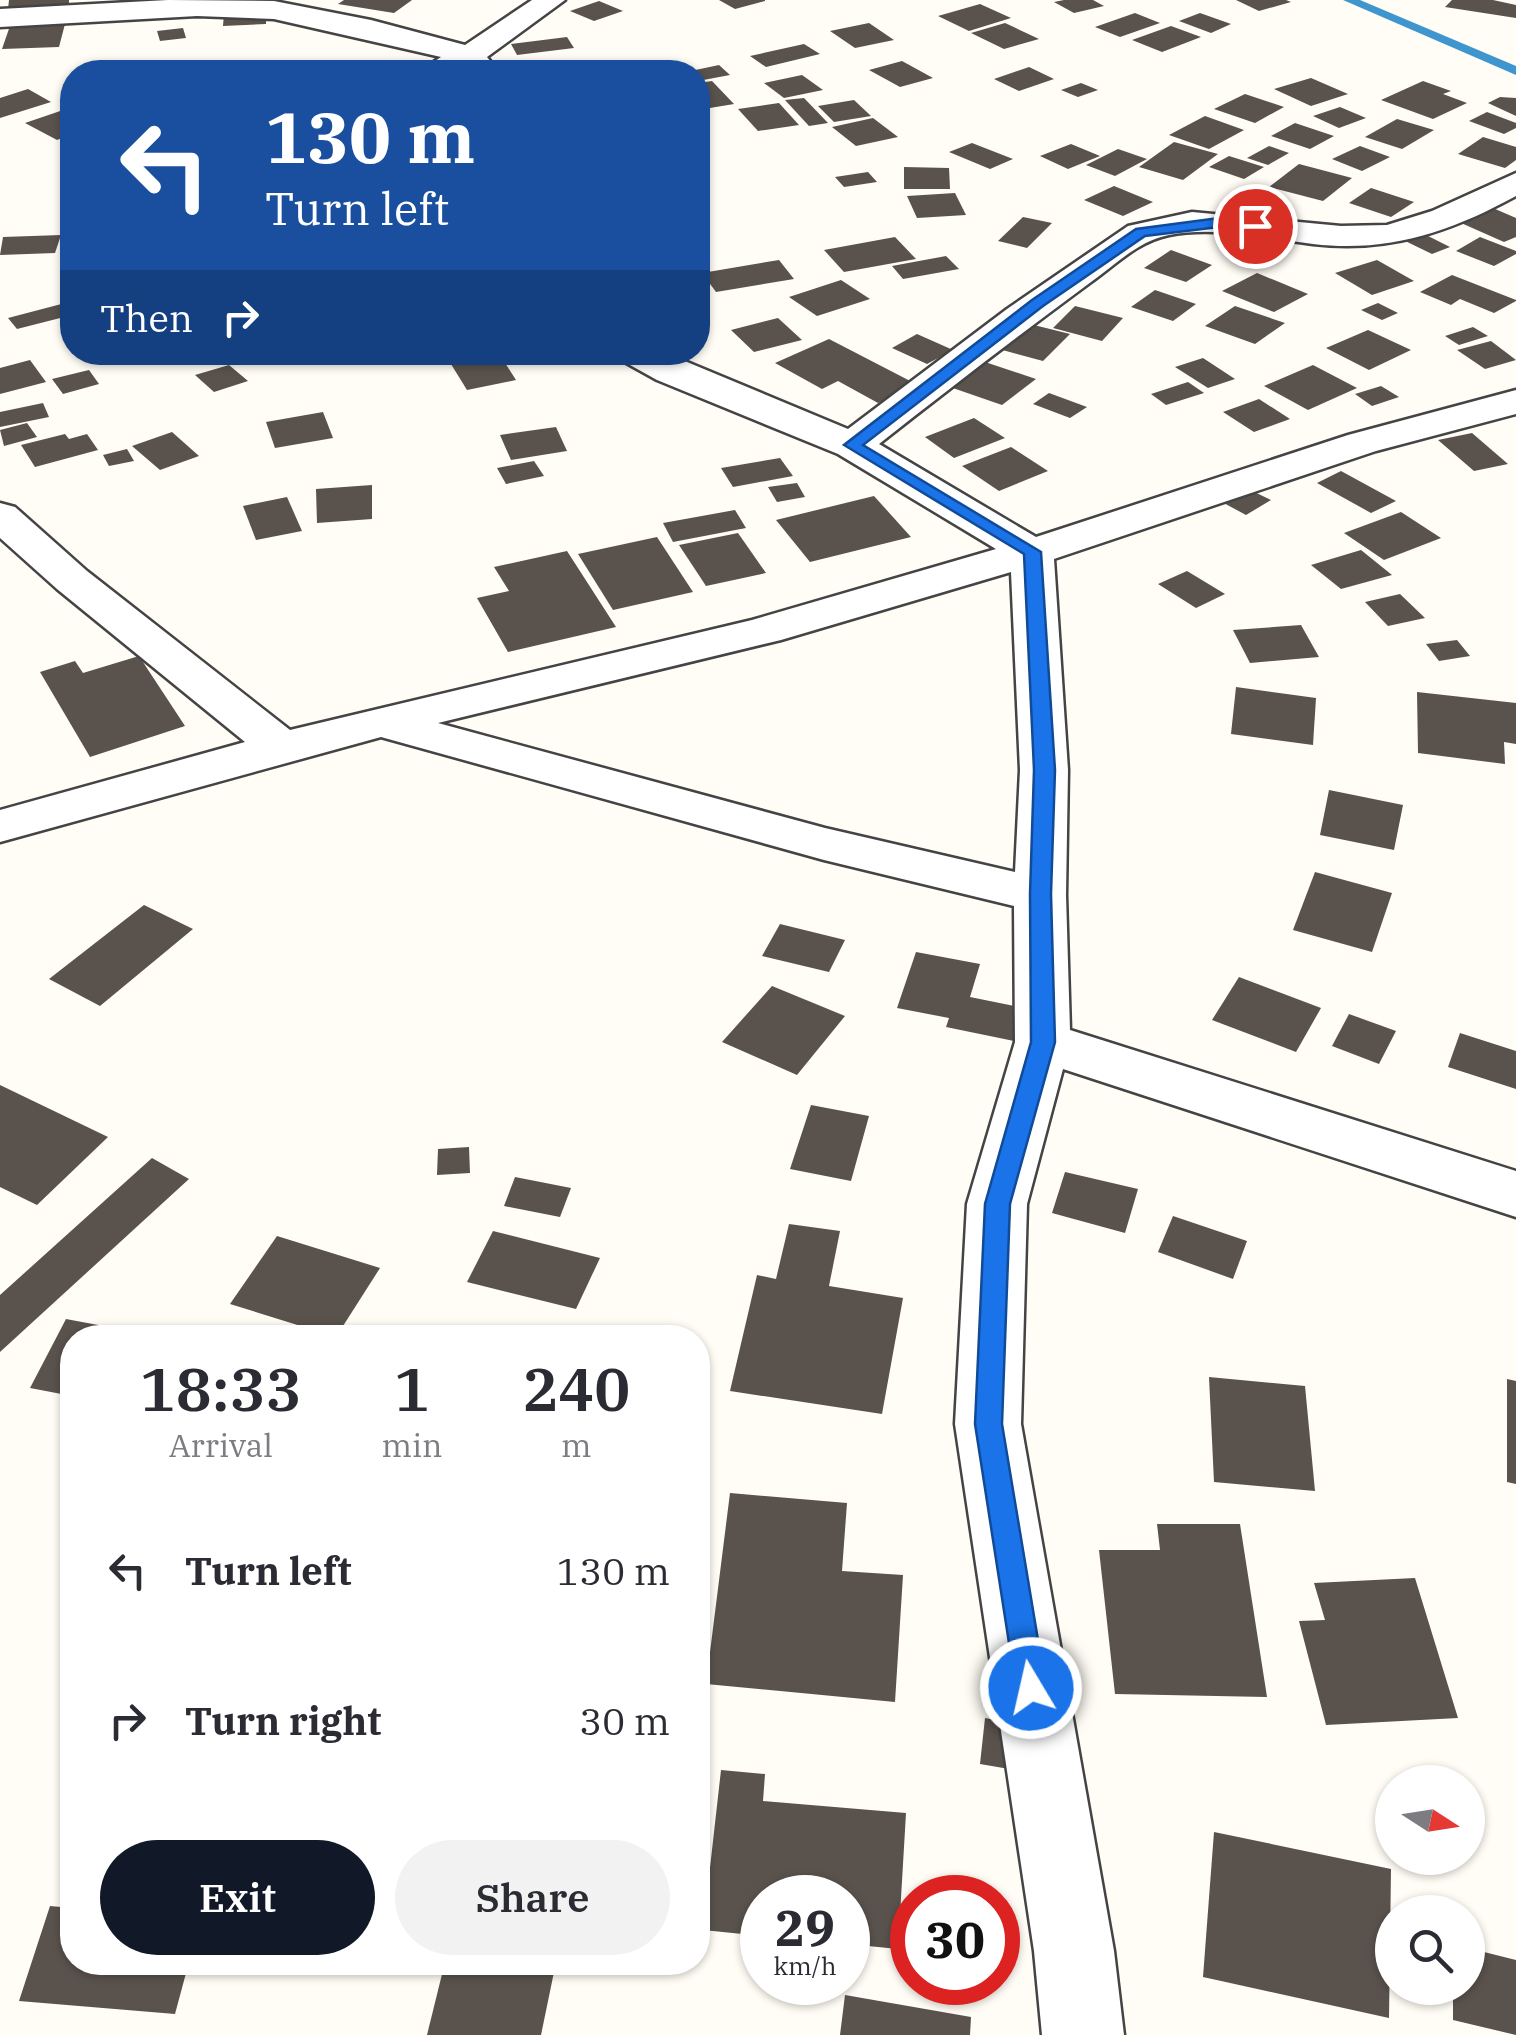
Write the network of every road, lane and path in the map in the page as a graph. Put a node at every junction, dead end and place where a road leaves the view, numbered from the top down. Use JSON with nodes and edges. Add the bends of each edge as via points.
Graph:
{"nodes":[{"id":1,"x":551,"y":0,"type":"edge"},
{"id":2,"x":0,"y":18,"type":"edge"},
{"id":3,"x":465,"y":60,"type":"edge"},
{"id":4,"x":482,"y":60,"type":"edge"},
{"id":5,"x":1516,"y":183,"type":"edge"},
{"id":6,"x":657,"y":365,"type":"edge"},
{"id":7,"x":1516,"y":402,"type":"edge"},
{"id":8,"x":852,"y":445,"type":"junction"},
{"id":9,"x":0,"y":516,"type":"edge"},
{"id":10,"x":1032,"y":552,"type":"junction"},
{"id":11,"x":380,"y":722,"type":"junction"},
{"id":12,"x":281,"y":748,"type":"junction"},
{"id":13,"x":0,"y":826,"type":"edge"},
{"id":14,"x":1040,"y":894,"type":"junction"},
{"id":15,"x":1043,"y":1042,"type":"junction"},
{"id":16,"x":1516,"y":1194,"type":"edge"},
{"id":17,"x":1083,"y":2035,"type":"edge"}],
"edges":[{"from":1,"to":4,"type":"street"},
{"from":2,"to":3,"type":"street","via":[[196,6],[274,10],[371,29]]},
{"from":5,"to":8,"type":"street","via":[[1466,209],[1388,235],[1219,223],[1142,232]]},
{"from":6,"to":8,"type":"street"},
{"from":7,"to":10,"type":"street","via":[[1362,444]]},
{"from":8,"to":10,"type":"street"},
{"from":9,"to":12,"type":"street"},
{"from":10,"to":11,"type":"street","via":[[765,630]]},
{"from":10,"to":14,"type":"street","via":[[1044,770]]},
{"from":11,"to":12,"type":"street"},
{"from":11,"to":14,"type":"street","via":[[824,844]]},
{"from":12,"to":13,"type":"street"},
{"from":14,"to":15,"type":"street"},
{"from":15,"to":16,"type":"street"},
{"from":15,"to":17,"type":"street","via":[[997,1204],[988,1424]]}]}
